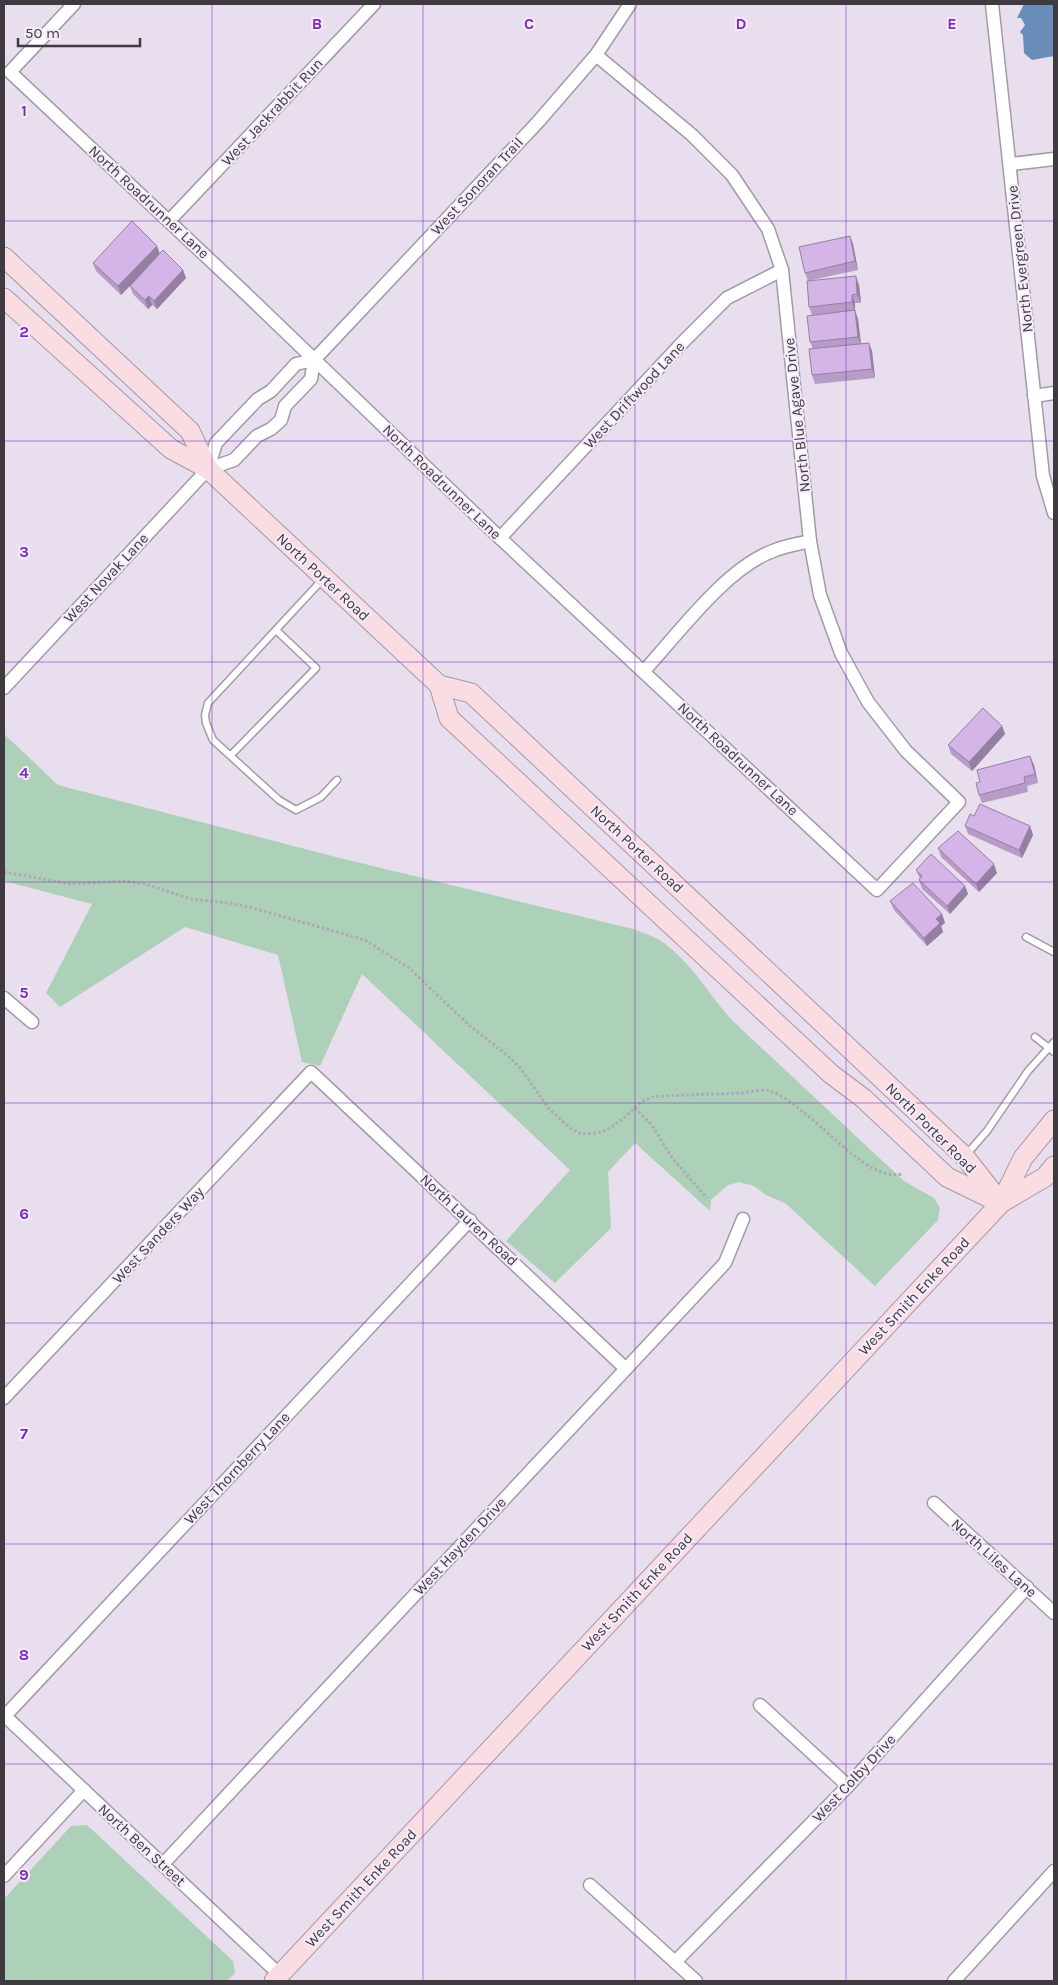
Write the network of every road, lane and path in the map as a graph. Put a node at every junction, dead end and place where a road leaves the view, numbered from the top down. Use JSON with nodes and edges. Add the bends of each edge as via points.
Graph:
{"nodes":[{"id":1,"x":74,"y":4,"type":"edge"},
{"id":2,"x":374,"y":4,"type":"edge"},
{"id":3,"x":630,"y":4,"type":"edge"},
{"id":4,"x":992,"y":4,"type":"edge"},
{"id":5,"x":596,"y":55,"type":"junction"},
{"id":6,"x":1054,"y":159,"type":"edge"},
{"id":7,"x":1011,"y":164,"type":"junction"},
{"id":8,"x":169,"y":221,"type":"junction"},
{"id":9,"x":4,"y":257,"type":"edge"},
{"id":10,"x":782,"y":270,"type":"junction"},
{"id":11,"x":4,"y":298,"type":"edge"},
{"id":12,"x":314,"y":360,"type":"junction"},
{"id":13,"x":1054,"y":393,"type":"edge"},
{"id":14,"x":1034,"y":396,"type":"junction"},
{"id":15,"x":208,"y":469,"type":"junction"},
{"id":16,"x":1054,"y":513,"type":"edge"},
{"id":17,"x":500,"y":538,"type":"junction"},
{"id":18,"x":810,"y":541,"type":"junction"},
{"id":19,"x":324,"y":578,"type":"junction"},
{"id":20,"x":276,"y":630,"type":"junction"},
{"id":21,"x":644,"y":671,"type":"junction"},
{"id":22,"x":5,"y":683,"type":"edge"},
{"id":23,"x":439,"y":685,"type":"junction"},
{"id":24,"x":231,"y":755,"type":"junction"},
{"id":25,"x":337,"y":780,"type":"dead end"},
{"id":26,"x":4,"y":872,"type":"edge"},
{"id":27,"x":877,"y":890,"type":"joint"},
{"id":28,"x":1026,"y":937,"type":"dead end"},
{"id":29,"x":1054,"y":952,"type":"edge"},
{"id":30,"x":4,"y":998,"type":"edge"},
{"id":31,"x":32,"y":1022,"type":"dead end"},
{"id":32,"x":1035,"y":1038,"type":"dead end"},
{"id":33,"x":1051,"y":1044,"type":"edge"},
{"id":34,"x":1054,"y":1052,"type":"edge"},
{"id":35,"x":312,"y":1072,"type":"joint"},
{"id":36,"x":635,"y":1108,"type":"junction"},
{"id":37,"x":1054,"y":1120,"type":"edge"},
{"id":38,"x":965,"y":1157,"type":"junction"},
{"id":39,"x":1054,"y":1166,"type":"edge"},
{"id":40,"x":902,"y":1174,"type":"dead end"},
{"id":41,"x":707,"y":1198,"type":"dead end"},
{"id":42,"x":1001,"y":1203,"type":"junction"},
{"id":43,"x":743,"y":1219,"type":"dead end"},
{"id":44,"x":470,"y":1220,"type":"junction"},
{"id":45,"x":626,"y":1368,"type":"junction"},
{"id":46,"x":4,"y":1398,"type":"edge"},
{"id":47,"x":934,"y":1503,"type":"dead end"},
{"id":48,"x":1027,"y":1587,"type":"junction"},
{"id":49,"x":1054,"y":1613,"type":"edge"},
{"id":50,"x":760,"y":1705,"type":"dead end"},
{"id":51,"x":4,"y":1715,"type":"edge"},
{"id":52,"x":848,"y":1786,"type":"junction"},
{"id":53,"x":84,"y":1790,"type":"junction"},
{"id":54,"x":163,"y":1864,"type":"junction"},
{"id":55,"x":1054,"y":1870,"type":"edge"},
{"id":56,"x":4,"y":1876,"type":"edge"},
{"id":57,"x":590,"y":1884,"type":"dead end"},
{"id":58,"x":675,"y":1962,"type":"junction"},
{"id":59,"x":277,"y":1978,"type":"edge"},
{"id":60,"x":696,"y":1981,"type":"edge"},
{"id":61,"x":954,"y":1981,"type":"edge"}],
"edges":[{"from":1,"to":8,"type":"street","name":"North Roadrunner Lane","via":[[10,72]]},
{"from":2,"to":8,"type":"street","name":"West Jackrabbit Run"},
{"from":3,"to":5,"type":"street","name":"West Sonoran Trail"},
{"from":4,"to":7,"type":"street","name":"North Evergreen Drive"},
{"from":5,"to":10,"type":"street","name":"North Blue Agave Drive","via":[[692,135],[732,175],[768,229]]},
{"from":5,"to":12,"type":"street","name":"West Sonoran Trail","via":[[538,122]]},
{"from":6,"to":7,"type":"street"},
{"from":7,"to":14,"type":"street","name":"North Evergreen Drive"},
{"from":8,"to":12,"type":"street","name":"North Roadrunner Lane"},
{"from":9,"to":15,"type":"street","name":"North Porter Road","via":[[190,431]]},
{"from":10,"to":17,"type":"street","name":"West Driftwood Lane","via":[[728,298]]},
{"from":10,"to":18,"type":"street","name":"North Blue Agave Drive"},
{"from":11,"to":15,"type":"street","name":"North Porter Road","via":[[171,450]]},
{"from":12,"to":15,"type":"street","name":"West Sonoran Trail","via":[[296,364],[258,399],[216,444]]},
{"from":12,"to":15,"type":"street","name":"West Sonoran Trail","via":[[312,379],[285,406],[281,420],[257,436],[234,460]]},
{"from":12,"to":17,"type":"street","name":"North Roadrunner Lane"},
{"from":13,"to":14,"type":"street"},
{"from":14,"to":16,"type":"street","name":"North Evergreen Drive","via":[[1043,476]]},
{"from":15,"to":19,"type":"street","name":"North Porter Road"},
{"from":15,"to":22,"type":"street","name":"West Novak Lane"},
{"from":17,"to":21,"type":"street","name":"North Roadrunner Lane"},
{"from":18,"to":21,"type":"street","via":[[772,550],[746,565],[718,590]]},
{"from":18,"to":27,"type":"street","name":"North Blue Agave Drive","via":[[820,595],[841,653],[868,702],[906,751],[960,802]]},
{"from":19,"to":20,"type":"lane"},
{"from":19,"to":23,"type":"street","name":"North Porter Road"},
{"from":20,"to":24,"type":"lane","via":[[208,703],[206,724],[214,740]]},
{"from":20,"to":24,"type":"lane","via":[[316,668]]},
{"from":21,"to":27,"type":"street","name":"North Roadrunner Lane"},
{"from":23,"to":38,"type":"street","name":"North Porter Road","via":[[471,693]]},
{"from":23,"to":42,"type":"street","name":"North Porter Road","via":[[449,718],[831,1074],[864,1098],[947,1177]]},
{"from":24,"to":25,"type":"lane","via":[[279,800],[296,810],[321,797]]},
{"from":26,"to":36,"type":"path","via":[[70,884],[123,881],[145,884],[191,899],[240,906],[350,934],[409,968],[507,1055],[549,1109],[570,1128],[581,1134],[597,1133]]},
{"from":28,"to":29,"type":"lane"},
{"from":30,"to":31,"type":"street"},
{"from":32,"to":33,"type":"lane"},
{"from":33,"to":34,"type":"lane"},
{"from":33,"to":38,"type":"lane"},
{"from":35,"to":44,"type":"street","name":"North Lauren Road"},
{"from":35,"to":46,"type":"street","name":"West Sanders Way"},
{"from":36,"to":40,"type":"path","via":[[652,1097],[769,1090],[805,1111],[867,1166],[893,1176]]},
{"from":36,"to":41,"type":"path"},
{"from":37,"to":42,"type":"street","name":"West Smith Enke Road","via":[[1023,1158]]},
{"from":38,"to":42,"type":"street","name":"North Porter Road"},
{"from":39,"to":42,"type":"street","name":"West Smith Enke Road","via":[[1045,1177]]},
{"from":42,"to":59,"type":"street","name":"West Smith Enke Road"},
{"from":43,"to":45,"type":"street","name":"West Hayden Drive","via":[[725,1263]]},
{"from":44,"to":45,"type":"street","name":"North Lauren Road"},
{"from":44,"to":51,"type":"street","name":"West Thornberry Lane"},
{"from":45,"to":54,"type":"street","name":"West Hayden Drive"},
{"from":47,"to":48,"type":"street","name":"North Liles Lane"},
{"from":48,"to":49,"type":"street","name":"North Liles Lane"},
{"from":48,"to":52,"type":"street","name":"West Colby Drive"},
{"from":50,"to":52,"type":"street"},
{"from":51,"to":53,"type":"street","name":"North Ben Street"},
{"from":52,"to":58,"type":"street","name":"West Colby Drive"},
{"from":53,"to":54,"type":"street","name":"North Ben Street"},
{"from":53,"to":56,"type":"street"},
{"from":54,"to":59,"type":"street","name":"North Ben Street"},
{"from":55,"to":61,"type":"street"},
{"from":57,"to":58,"type":"street"},
{"from":58,"to":60,"type":"street"}]}
